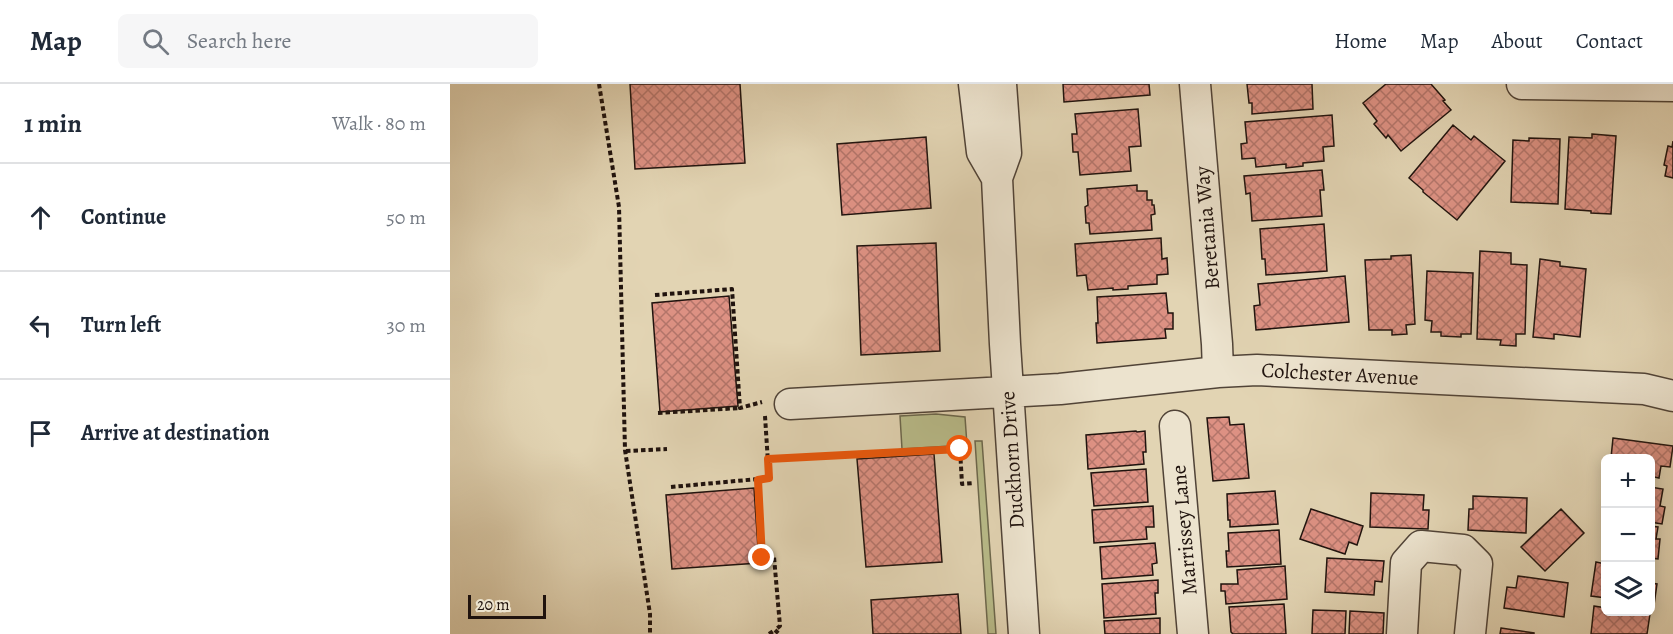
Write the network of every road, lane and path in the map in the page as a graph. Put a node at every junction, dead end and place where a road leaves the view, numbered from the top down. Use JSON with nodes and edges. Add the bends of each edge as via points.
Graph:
{"nodes":[{"id":1,"x":599,"y":84,"type":"edge"},
{"id":2,"x":974,"y":84,"type":"edge"},
{"id":3,"x":1000,"y":84,"type":"edge"},
{"id":4,"x":1195,"y":84,"type":"edge"},
{"id":5,"x":1522,"y":84,"type":"edge"},
{"id":6,"x":1673,"y":86,"type":"edge"},
{"id":7,"x":997,"y":178,"type":"junction"},
{"id":8,"x":655,"y":295,"type":"dead end"},
{"id":9,"x":1218,"y":372,"type":"junction"},
{"id":10,"x":1008,"y":392,"type":"junction"},
{"id":11,"x":1673,"y":396,"type":"edge"},
{"id":12,"x":790,"y":404,"type":"dead end"},
{"id":13,"x":740,"y":408,"type":"junction"},
{"id":14,"x":658,"y":413,"type":"dead end"},
{"id":15,"x":1175,"y":426,"type":"dead end"},
{"id":16,"x":667,"y":449,"type":"dead end"},
{"id":17,"x":626,"y":452,"type":"junction"},
{"id":18,"x":768,"y":459,"type":"junction"},
{"id":19,"x":758,"y":480,"type":"junction"},
{"id":20,"x":974,"y":483,"type":"dead end"},
{"id":21,"x":671,"y":487,"type":"dead end"},
{"id":22,"x":777,"y":632,"type":"edge"},
{"id":23,"x":650,"y":634,"type":"edge"},
{"id":24,"x":769,"y":634,"type":"edge"},
{"id":25,"x":1023,"y":634,"type":"edge"},
{"id":26,"x":1193,"y":634,"type":"edge"},
{"id":27,"x":1402,"y":634,"type":"edge"},
{"id":28,"x":1470,"y":634,"type":"edge"}],
"edges":[{"from":1,"to":17,"type":"path","via":[[619,207]]},
{"from":2,"to":7,"type":"street","name":"Duckhorn Drive","via":[[982,152]]},
{"from":3,"to":7,"type":"street","name":"Duckhorn Drive","via":[[1006,153]]},
{"from":4,"to":9,"type":"street","name":"Beretania Way"},
{"from":5,"to":6,"type":"street"},
{"from":7,"to":10,"type":"street","name":"Duckhorn Drive"},
{"from":8,"to":13,"type":"path","via":[[732,289]]},
{"from":9,"to":10,"type":"street","name":"Colchester Avenue"},
{"from":9,"to":11,"type":"street","name":"Colchester Avenue","via":[[1257,370],[1621,388]]},
{"from":10,"to":12,"type":"street","name":"Colchester Avenue"},
{"from":10,"to":25,"type":"street","name":"Duckhorn Drive"},
{"from":13,"to":14,"type":"path"},
{"from":13,"to":18,"type":"path","via":[[764,401]]},
{"from":15,"to":26,"type":"street","name":"Marrissey Lane"},
{"from":16,"to":17,"type":"path"},
{"from":17,"to":23,"type":"path"},
{"from":18,"to":19,"type":"path","via":[[769,478]]},
{"from":18,"to":20,"type":"path","via":[[960,449],[962,484]]},
{"from":19,"to":21,"type":"path"},
{"from":19,"to":22,"type":"path","via":[[762,558],[774,557],[780,626]]},
{"from":22,"to":24,"type":"path"},
{"from":27,"to":28,"type":"street","via":[[1406,563],[1421,546],[1463,550],[1477,564]]}]}
